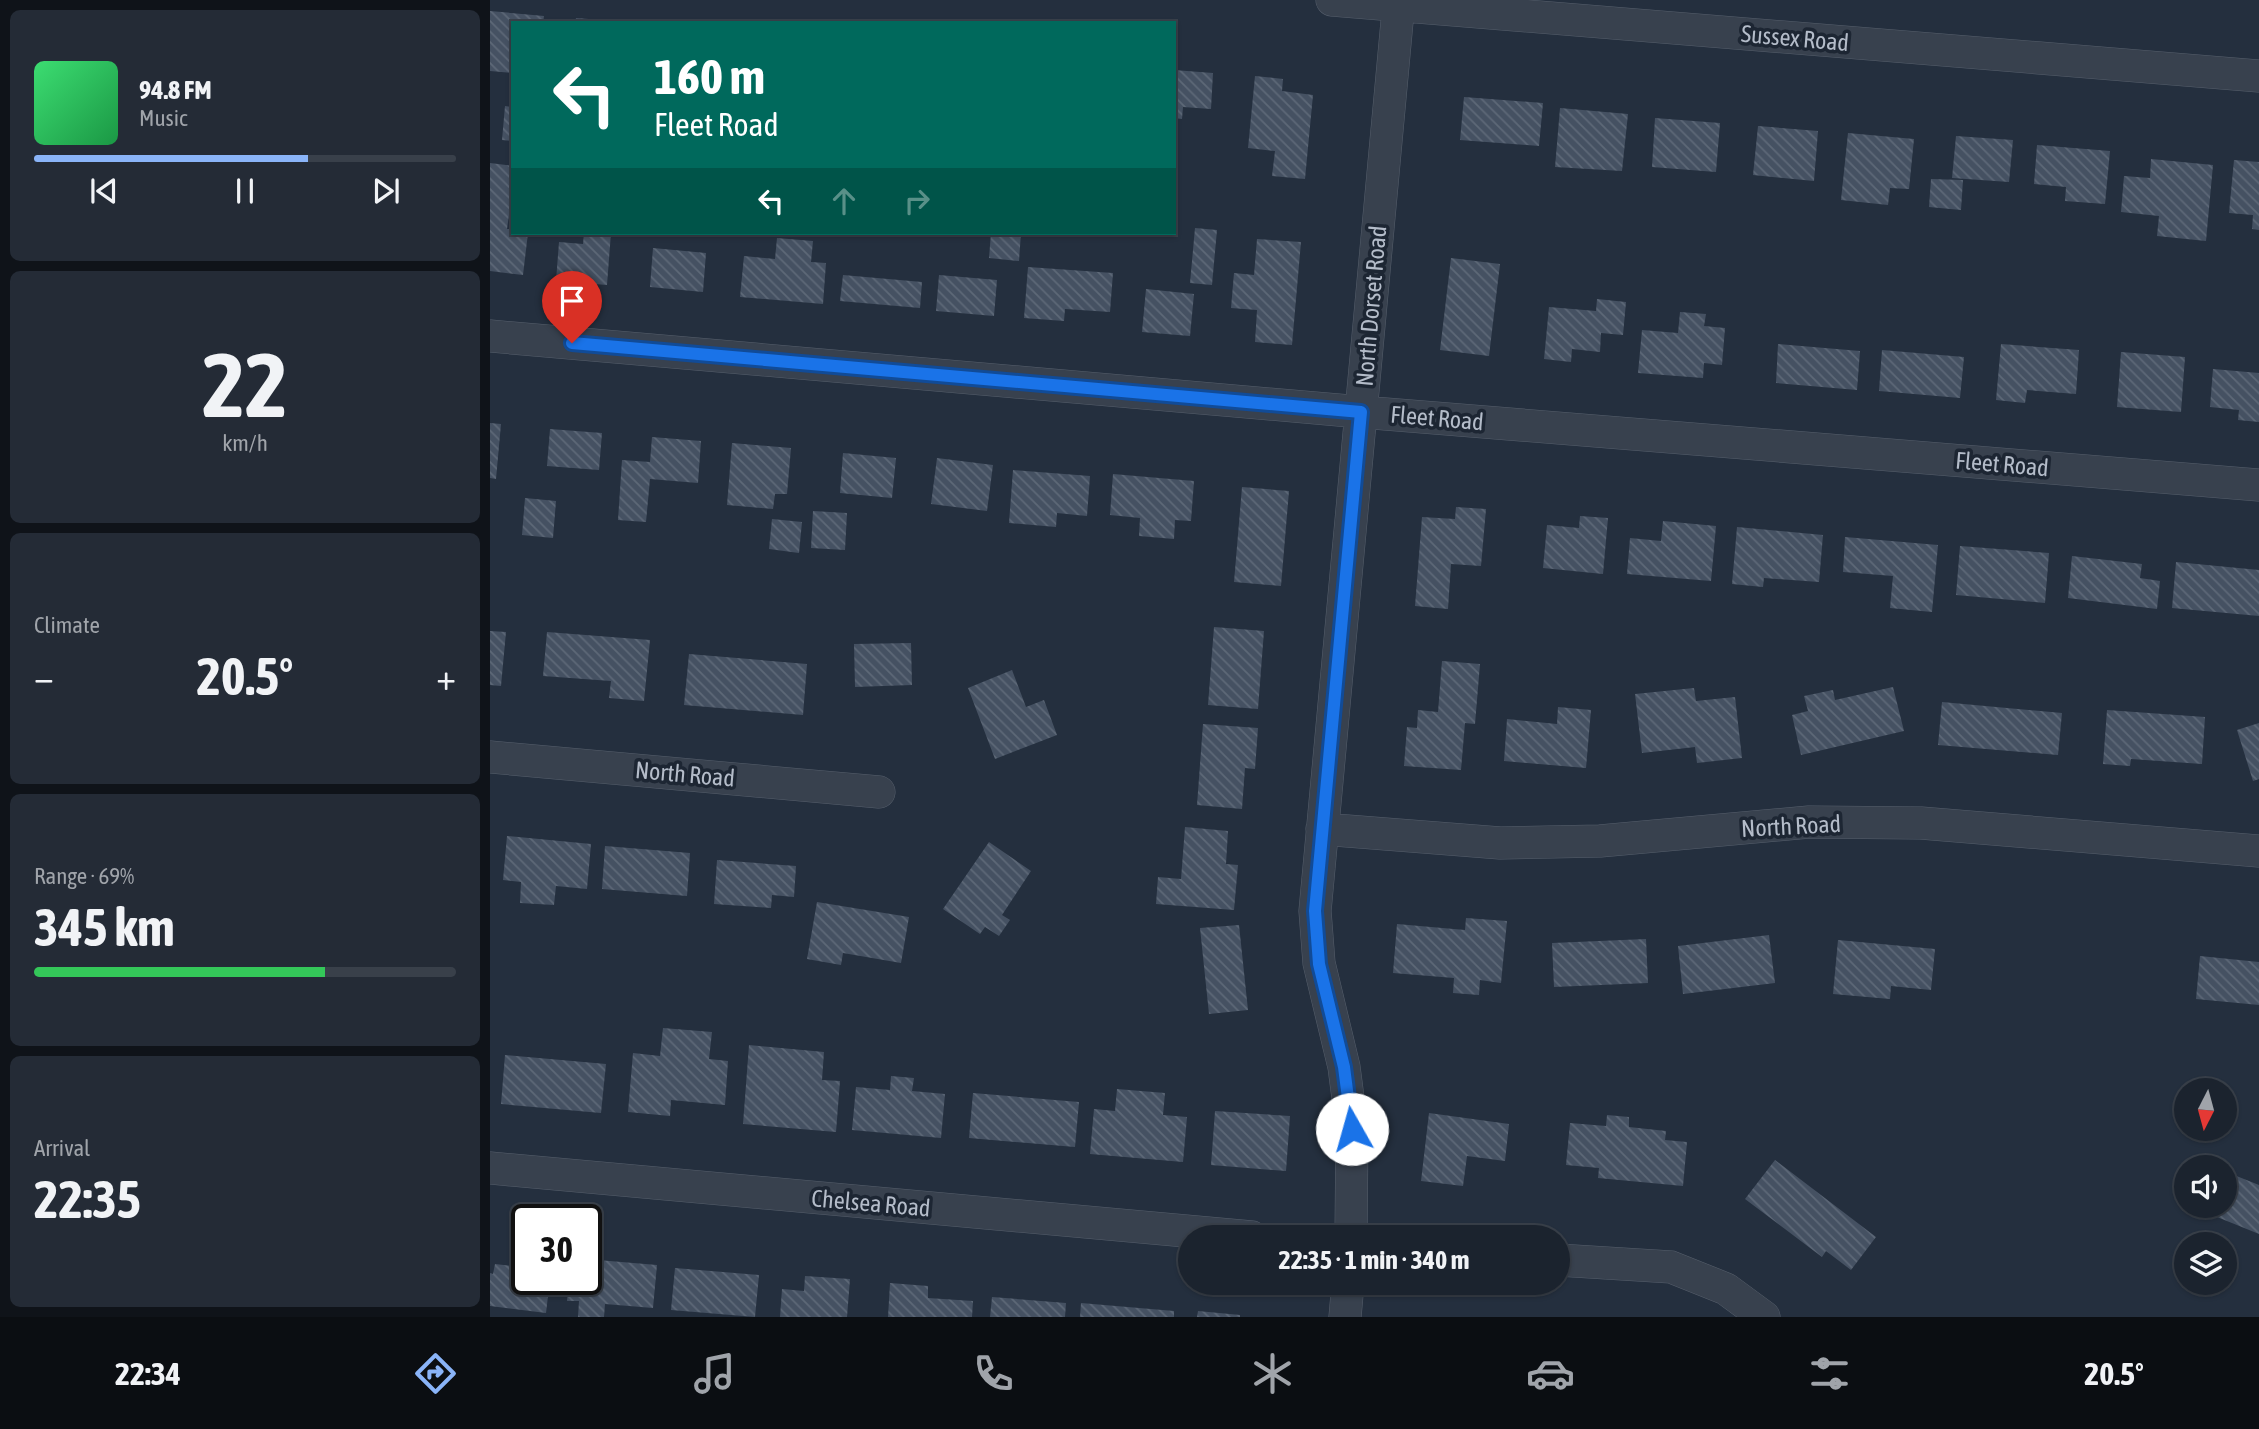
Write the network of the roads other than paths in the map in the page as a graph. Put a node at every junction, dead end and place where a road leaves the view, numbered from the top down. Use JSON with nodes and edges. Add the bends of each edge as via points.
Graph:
{"nodes":[{"id":1,"x":1332,"y":0,"type":"edge"},
{"id":2,"x":1398,"y":3,"type":"edge"},
{"id":3,"x":2259,"y":76,"type":"edge"},
{"id":4,"x":490,"y":336,"type":"edge"},
{"id":5,"x":1361,"y":412,"type":"junction"},
{"id":6,"x":2259,"y":485,"type":"edge"},
{"id":7,"x":490,"y":757,"type":"edge"},
{"id":8,"x":879,"y":792,"type":"dead end"},
{"id":9,"x":1322,"y":829,"type":"junction"},
{"id":10,"x":2259,"y":851,"type":"edge"},
{"id":11,"x":490,"y":1168,"type":"edge"},
{"id":12,"x":1351,"y":1225,"type":"edge"},
{"id":13,"x":1178,"y":1230,"type":"edge"},
{"id":14,"x":1570,"y":1261,"type":"edge"},
{"id":15,"x":1347,"y":1295,"type":"edge"},
{"id":16,"x":1345,"y":1317,"type":"edge"},
{"id":17,"x":1763,"y":1317,"type":"edge"}],
"edges":[{"from":1,"to":2,"type":"street","name":"Sussex Road"},
{"from":2,"to":3,"type":"street","name":"Sussex Road"},
{"from":2,"to":5,"type":"street","name":"North Dorset Road"},
{"from":4,"to":5,"type":"street","name":"Fleet Road"},
{"from":5,"to":6,"type":"street","name":"Fleet Road"},
{"from":5,"to":9,"type":"street","name":"North Dorset Road"},
{"from":7,"to":8,"type":"street","name":"North Road"},
{"from":9,"to":10,"type":"street","name":"North Road","via":[[1500,843],[1600,841],[1808,822],[1921,823]]},
{"from":9,"to":12,"type":"street","name":"North Dorset Road","via":[[1315,911],[1319,964],[1344,1067],[1352,1129]]},
{"from":11,"to":13,"type":"street","name":"Chelsea Road"},
{"from":14,"to":17,"type":"street","via":[[1671,1267],[1726,1289]]},
{"from":15,"to":16,"type":"street"}]}
